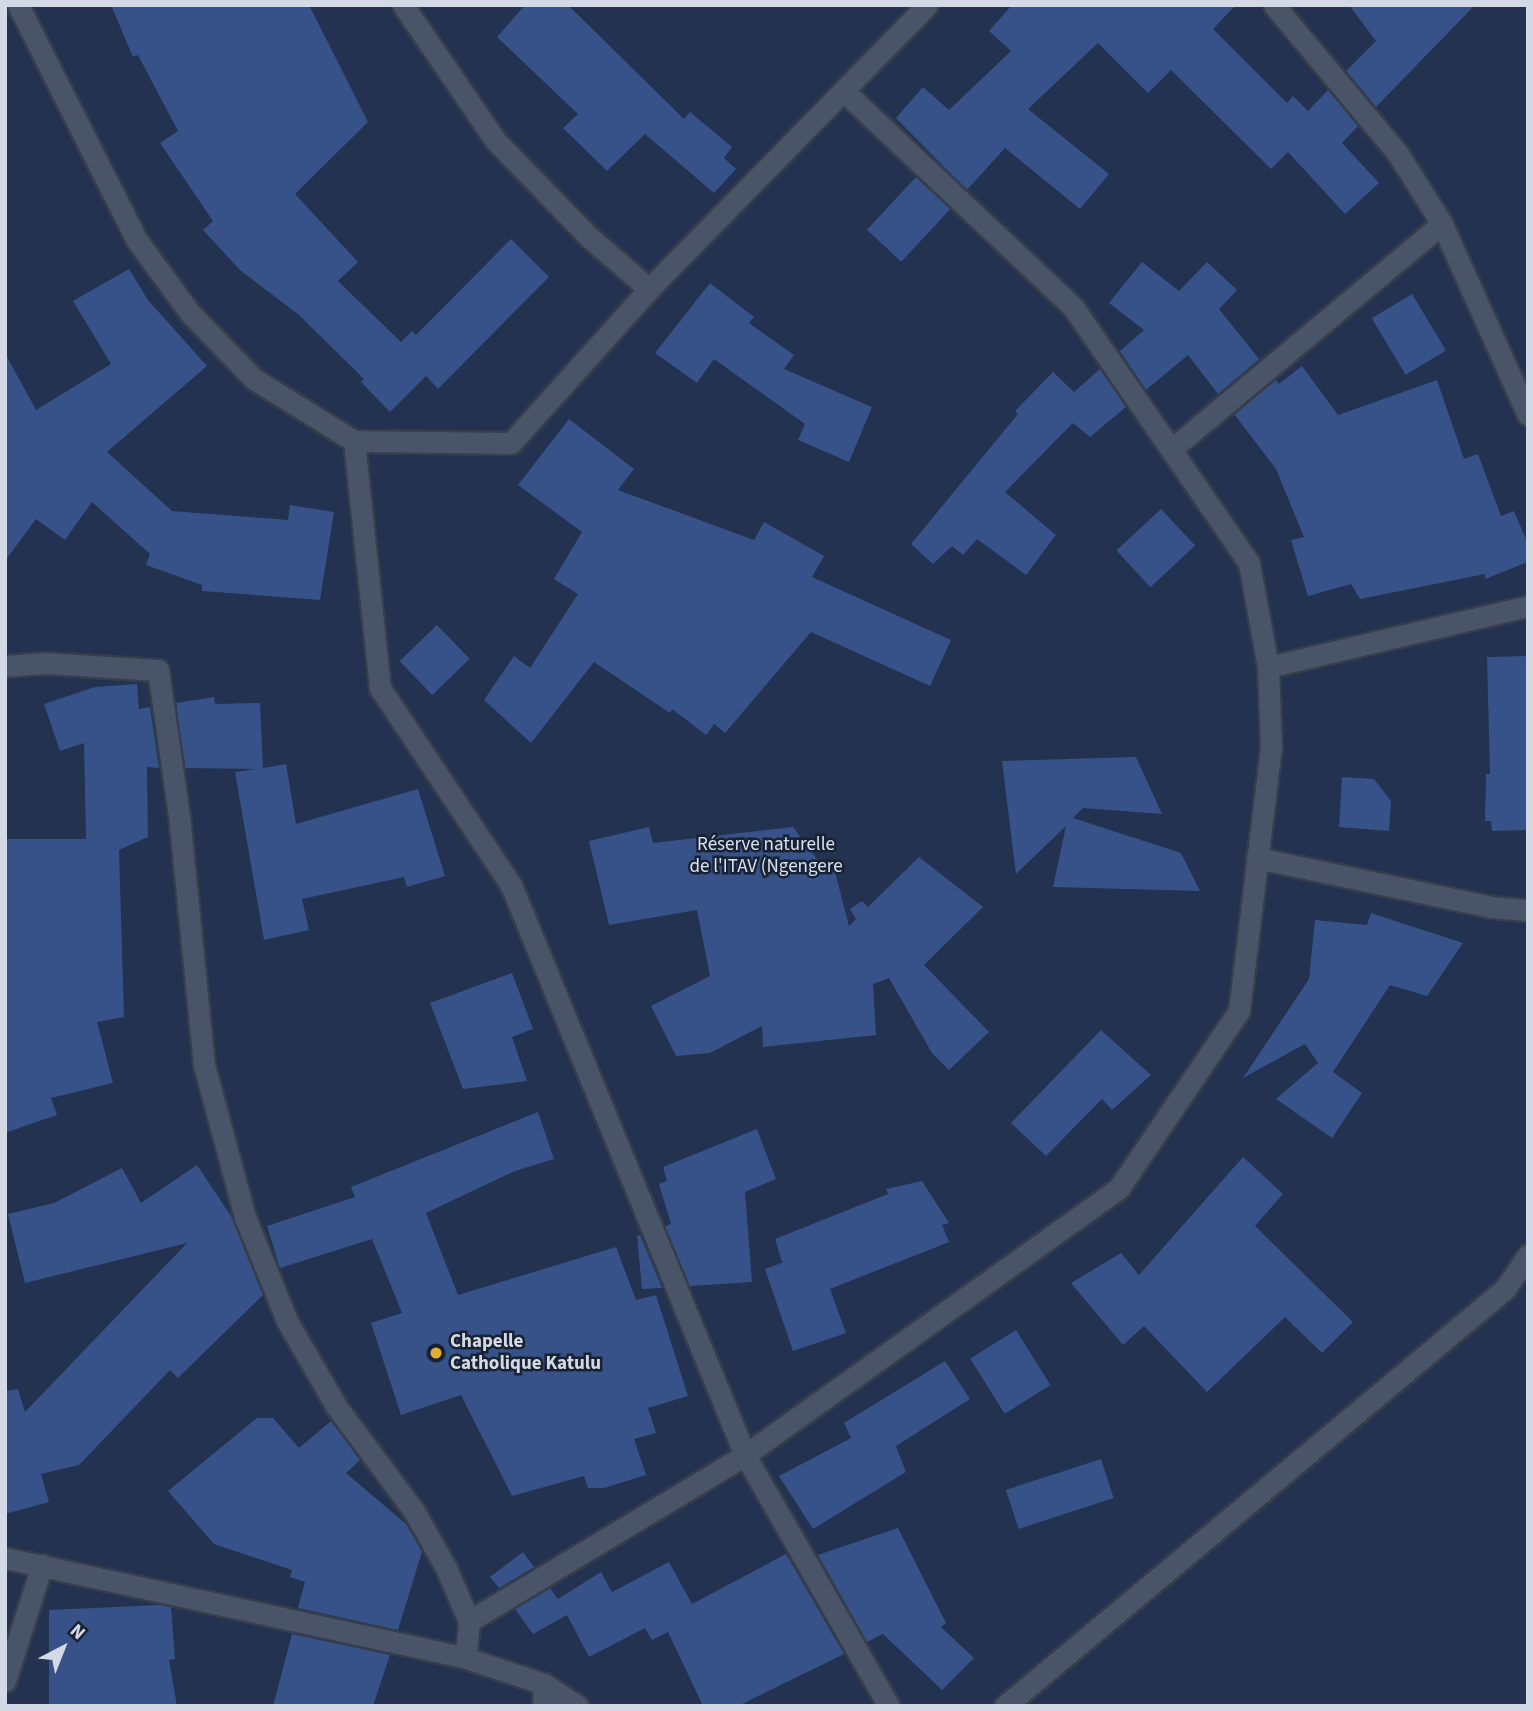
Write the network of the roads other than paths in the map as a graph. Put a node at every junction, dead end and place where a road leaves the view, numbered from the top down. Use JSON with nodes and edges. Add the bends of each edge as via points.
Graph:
{"nodes":[{"id":1,"x":18,"y":5,"type":"edge"},
{"id":2,"x":403,"y":5,"type":"edge"},
{"id":3,"x":927,"y":5,"type":"edge"},
{"id":4,"x":1274,"y":5,"type":"edge"},
{"id":5,"x":845,"y":92,"type":"junction"},
{"id":6,"x":1442,"y":224,"type":"junction"},
{"id":7,"x":649,"y":289,"type":"junction"},
{"id":8,"x":1528,"y":415,"type":"edge"},
{"id":9,"x":354,"y":441,"type":"junction"},
{"id":10,"x":1174,"y":447,"type":"junction"},
{"id":11,"x":1528,"y":606,"type":"edge"},
{"id":12,"x":5,"y":666,"type":"edge"},
{"id":13,"x":1268,"y":667,"type":"junction"},
{"id":14,"x":1258,"y":858,"type":"junction"},
{"id":15,"x":1528,"y":910,"type":"edge"},
{"id":16,"x":1528,"y":1255,"type":"edge"},
{"id":17,"x":745,"y":1455,"type":"junction"},
{"id":18,"x":5,"y":1558,"type":"edge"},
{"id":19,"x":42,"y":1565,"type":"junction"},
{"id":20,"x":469,"y":1621,"type":"junction"},
{"id":21,"x":466,"y":1658,"type":"junction"},
{"id":22,"x":5,"y":1681,"type":"edge"},
{"id":23,"x":543,"y":1695,"type":"edge"},
{"id":24,"x":578,"y":1706,"type":"edge"},
{"id":25,"x":888,"y":1706,"type":"edge"},
{"id":26,"x":1004,"y":1706,"type":"edge"}],
"edges":[{"from":1,"to":9,"type":"street","via":[[136,239],[190,313],[254,379]]},
{"from":2,"to":7,"type":"street","via":[[495,140],[588,236]]},
{"from":3,"to":5,"type":"street"},
{"from":4,"to":6,"type":"street","via":[[1398,154]]},
{"from":5,"to":7,"type":"street"},
{"from":5,"to":10,"type":"street","via":[[1074,308]]},
{"from":6,"to":8,"type":"street"},
{"from":6,"to":10,"type":"street"},
{"from":7,"to":9,"type":"street","via":[[511,443]]},
{"from":9,"to":17,"type":"street","via":[[380,688],[511,885]]},
{"from":10,"to":13,"type":"street","via":[[1250,563]]},
{"from":11,"to":13,"type":"street"},
{"from":12,"to":20,"type":"street","via":[[45,663],[158,670],[179,815],[204,1065],[245,1217],[287,1321],[336,1406],[414,1511]]},
{"from":13,"to":14,"type":"street","via":[[1271,748]]},
{"from":14,"to":15,"type":"street","via":[[1491,907]]},
{"from":14,"to":17,"type":"street","via":[[1239,1012],[1119,1188]]},
{"from":16,"to":26,"type":"street","via":[[1505,1289]]},
{"from":17,"to":20,"type":"street"},
{"from":17,"to":25,"type":"street"},
{"from":18,"to":19,"type":"street"},
{"from":19,"to":21,"type":"street"},
{"from":19,"to":22,"type":"street"},
{"from":20,"to":21,"type":"street"},
{"from":21,"to":23,"type":"street"},
{"from":23,"to":24,"type":"street"}]}
